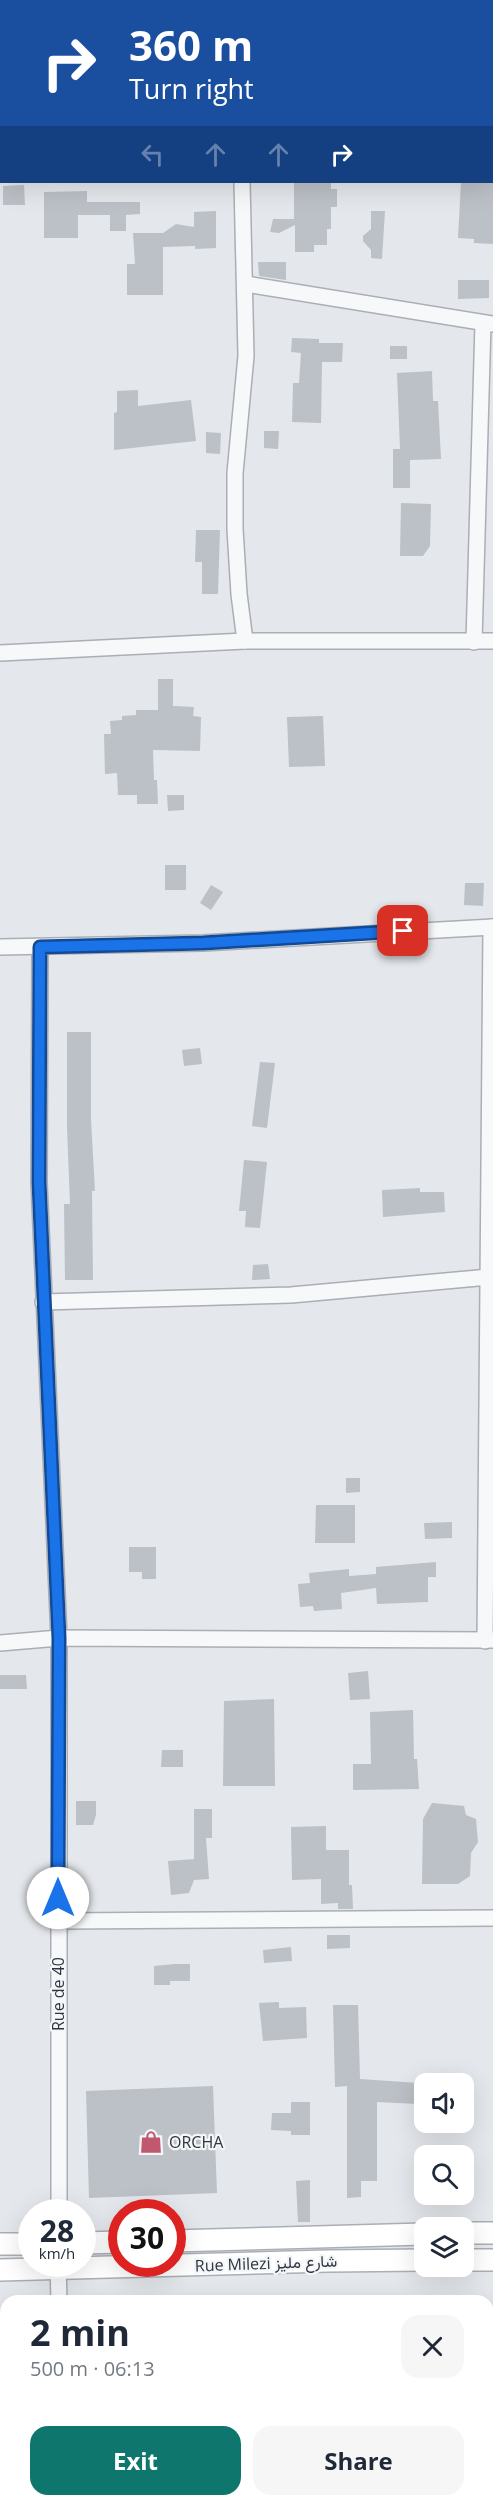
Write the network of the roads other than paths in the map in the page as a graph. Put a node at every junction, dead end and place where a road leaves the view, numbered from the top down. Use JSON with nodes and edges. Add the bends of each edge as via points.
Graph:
{"nodes":[{"id":1,"x":242,"y":183,"type":"edge"},
{"id":2,"x":246,"y":284,"type":"junction"},
{"id":3,"x":488,"y":323,"type":"edge"},
{"id":4,"x":245,"y":641,"type":"junction"},
{"id":5,"x":493,"y":641,"type":"edge"},
{"id":6,"x":474,"y":642,"type":"junction"},
{"id":7,"x":0,"y":652,"type":"edge"},
{"id":8,"x":492,"y":927,"type":"edge"},
{"id":9,"x":0,"y":947,"type":"edge"},
{"id":10,"x":40,"y":947,"type":"junction"},
{"id":11,"x":489,"y":1277,"type":"junction"},
{"id":12,"x":43,"y":1302,"type":"junction"},
{"id":13,"x":59,"y":1638,"type":"junction"},
{"id":14,"x":489,"y":1640,"type":"edge"},
{"id":15,"x":0,"y":1643,"type":"edge"},
{"id":16,"x":493,"y":1918,"type":"edge"},
{"id":17,"x":58,"y":1921,"type":"junction"},
{"id":18,"x":59,"y":2199,"type":"edge"},
{"id":19,"x":493,"y":2233,"type":"edge"},
{"id":20,"x":414,"y":2234,"type":"edge"},
{"id":21,"x":474,"y":2234,"type":"edge"},
{"id":22,"x":186,"y":2241,"type":"edge"},
{"id":23,"x":0,"y":2244,"type":"edge"},
{"id":24,"x":18,"y":2244,"type":"edge"},
{"id":25,"x":414,"y":2260,"type":"edge"},
{"id":26,"x":474,"y":2260,"type":"edge"},
{"id":27,"x":493,"y":2260,"type":"edge"},
{"id":28,"x":96,"y":2265,"type":"edge"},
{"id":29,"x":18,"y":2269,"type":"edge"},
{"id":30,"x":0,"y":2270,"type":"edge"},
{"id":31,"x":58,"y":2277,"type":"edge"},
{"id":32,"x":59,"y":2295,"type":"edge"}],
"edges":[{"from":1,"to":2,"type":"street"},
{"from":2,"to":3,"type":"street"},
{"from":2,"to":4,"type":"street","via":[[246,356],[235,473],[235,528]]},
{"from":3,"to":6,"type":"street"},
{"from":4,"to":6,"type":"street"},
{"from":4,"to":7,"type":"street"},
{"from":5,"to":6,"type":"street"},
{"from":8,"to":10,"type":"street","via":[[203,943]]},
{"from":8,"to":11,"type":"street"},
{"from":9,"to":10,"type":"street"},
{"from":10,"to":12,"type":"street","name":"Rue de 40"},
{"from":11,"to":12,"type":"street","via":[[291,1294]]},
{"from":11,"to":14,"type":"street"},
{"from":12,"to":13,"type":"street","name":"Rue de 40"},
{"from":13,"to":14,"type":"street"},
{"from":13,"to":15,"type":"street"},
{"from":13,"to":17,"type":"street","name":"Rue de 40"},
{"from":16,"to":17,"type":"street"},
{"from":17,"to":18,"type":"street","name":"Rue de 40"},
{"from":19,"to":21,"type":"street"},
{"from":20,"to":22,"type":"street","name":"Rue Milezi شارع مليز"},
{"from":23,"to":24,"type":"street"},
{"from":25,"to":28,"type":"street","name":"Rue Milezi شارع مليز"},
{"from":26,"to":27,"type":"street"},
{"from":29,"to":30,"type":"street","name":"Rue Milezi شارع مليز"},
{"from":31,"to":32,"type":"street"}]}
